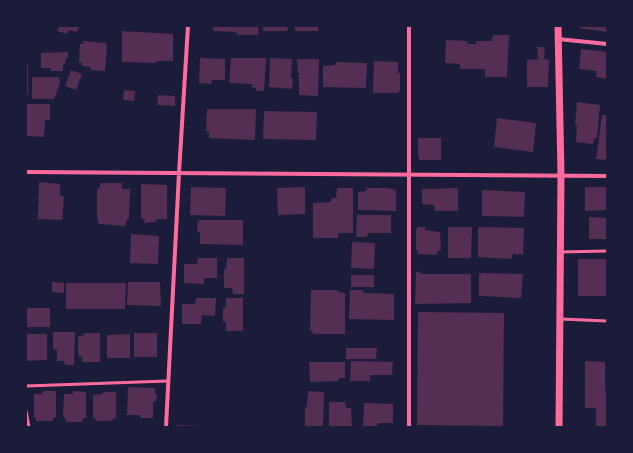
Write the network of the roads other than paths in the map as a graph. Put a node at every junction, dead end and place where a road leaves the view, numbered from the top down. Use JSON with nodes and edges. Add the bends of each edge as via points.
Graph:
{"nodes":[{"id":1,"x":188,"y":26,"type":"edge"},
{"id":2,"x":409,"y":26,"type":"edge"},
{"id":3,"x":558,"y":26,"type":"edge"},
{"id":4,"x":558,"y":39,"type":"junction"},
{"id":5,"x":607,"y":44,"type":"edge"},
{"id":6,"x":26,"y":172,"type":"edge"},
{"id":7,"x":179,"y":173,"type":"junction"},
{"id":8,"x":409,"y":175,"type":"junction"},
{"id":9,"x":561,"y":175,"type":"junction"},
{"id":10,"x":607,"y":176,"type":"edge"},
{"id":11,"x":607,"y":251,"type":"edge"},
{"id":12,"x":561,"y":252,"type":"junction"},
{"id":13,"x":560,"y":319,"type":"junction"},
{"id":14,"x":607,"y":321,"type":"edge"},
{"id":15,"x":168,"y":381,"type":"junction"},
{"id":16,"x":26,"y":386,"type":"edge"},
{"id":17,"x":26,"y":411,"type":"edge"},
{"id":18,"x":29,"y":427,"type":"edge"},
{"id":19,"x":166,"y":427,"type":"edge"},
{"id":20,"x":409,"y":427,"type":"edge"},
{"id":21,"x":559,"y":427,"type":"edge"}],
"edges":[{"from":1,"to":7,"type":"street"},
{"from":2,"to":8,"type":"street"},
{"from":3,"to":4,"type":"street"},
{"from":4,"to":5,"type":"street"},
{"from":4,"to":9,"type":"street"},
{"from":6,"to":7,"type":"street"},
{"from":7,"to":8,"type":"street"},
{"from":7,"to":15,"type":"street"},
{"from":8,"to":9,"type":"street"},
{"from":8,"to":20,"type":"street"},
{"from":9,"to":10,"type":"street"},
{"from":9,"to":12,"type":"street"},
{"from":11,"to":12,"type":"lane"},
{"from":12,"to":13,"type":"street"},
{"from":13,"to":14,"type":"lane"},
{"from":13,"to":21,"type":"street"},
{"from":15,"to":16,"type":"lane"},
{"from":15,"to":19,"type":"street"},
{"from":17,"to":18,"type":"lane"}]}
